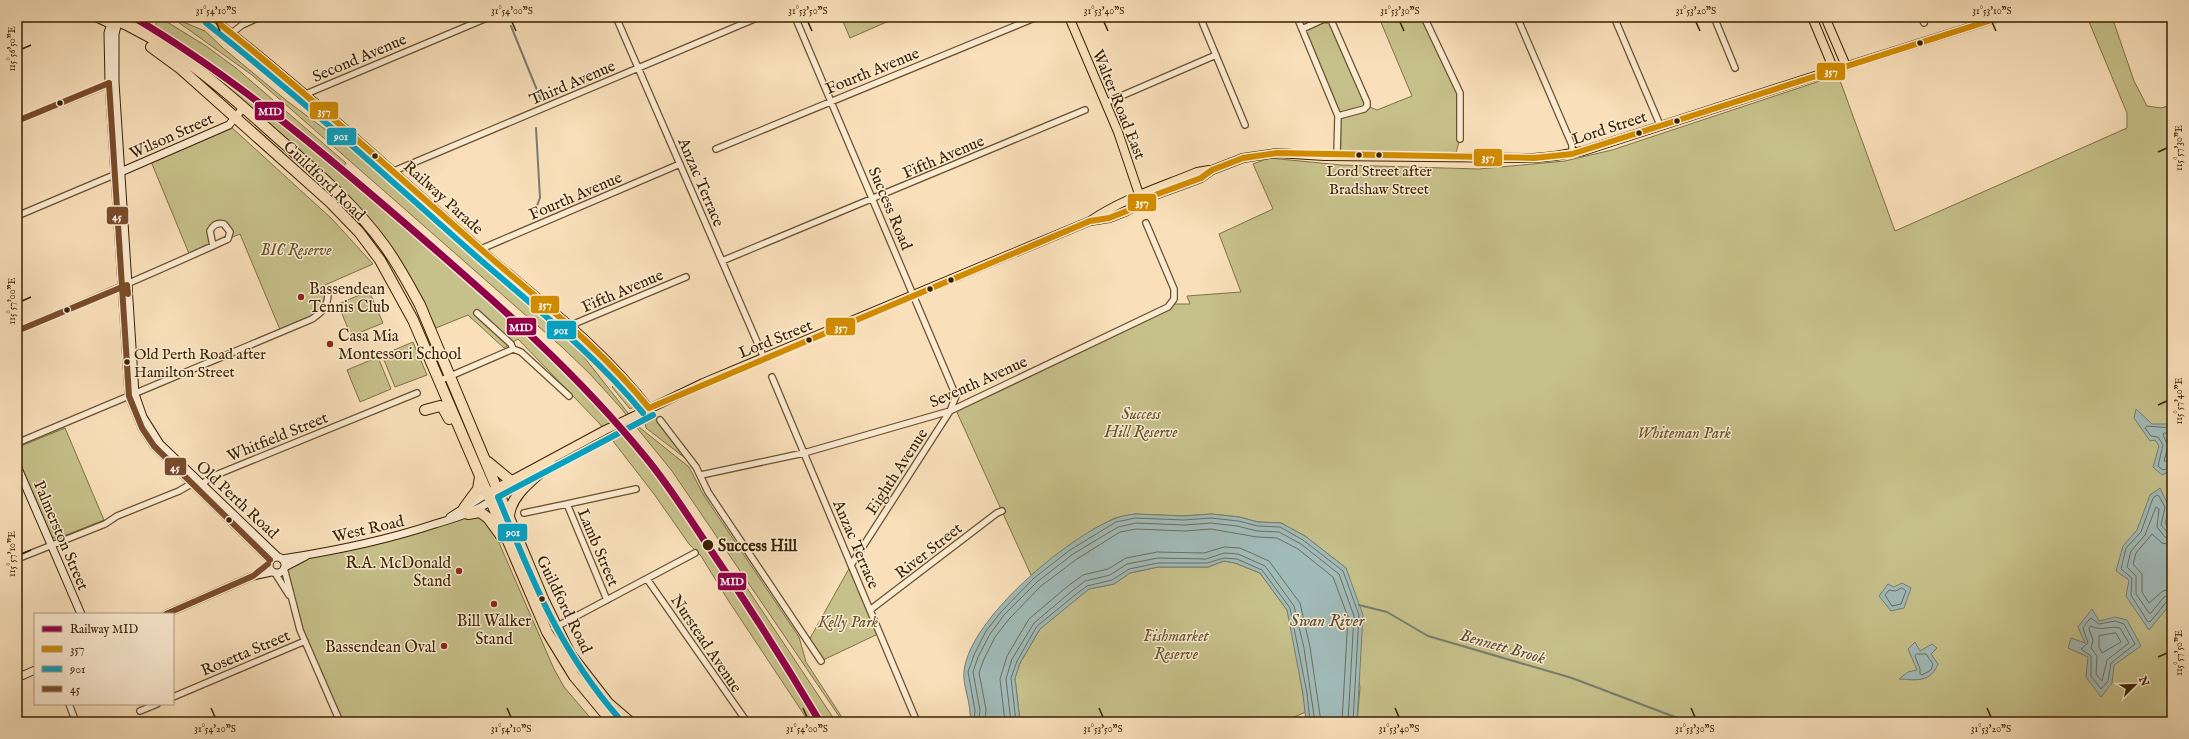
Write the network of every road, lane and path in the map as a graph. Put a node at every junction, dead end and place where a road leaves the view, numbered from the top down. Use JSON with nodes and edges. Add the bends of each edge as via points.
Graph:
{"nodes":[{"id":1,"x":20,"y":17,"type":"edge"},
{"id":2,"x":98,"y":17,"type":"edge"},
{"id":3,"x":211,"y":17,"type":"edge"},
{"id":4,"x":260,"y":17,"type":"edge"},
{"id":5,"x":489,"y":17,"type":"edge"},
{"id":6,"x":616,"y":17,"type":"edge"},
{"id":7,"x":759,"y":17,"type":"edge"},
{"id":8,"x":795,"y":17,"type":"edge"},
{"id":9,"x":1037,"y":17,"type":"edge"},
{"id":10,"x":1069,"y":17,"type":"edge"},
{"id":11,"x":1200,"y":17,"type":"edge"},
{"id":12,"x":1297,"y":17,"type":"edge"},
{"id":13,"x":1424,"y":17,"type":"edge"},
{"id":14,"x":1517,"y":17,"type":"edge"},
{"id":15,"x":1614,"y":17,"type":"edge"},
{"id":16,"x":1714,"y":17,"type":"edge"},
{"id":17,"x":1812,"y":17,"type":"edge"},
{"id":18,"x":1825,"y":17,"type":"edge"},
{"id":19,"x":1921,"y":17,"type":"edge"},
{"id":20,"x":2001,"y":17,"type":"edge"},
{"id":21,"x":17,"y":20,"type":"edge"},
{"id":22,"x":114,"y":21,"type":"edge"},
{"id":23,"x":1924,"y":23,"type":"dead end"},
{"id":24,"x":1302,"y":29,"type":"junction"},
{"id":25,"x":232,"y":33,"type":"junction"},
{"id":26,"x":1216,"y":55,"type":"junction"},
{"id":27,"x":1846,"y":66,"type":"junction"},
{"id":28,"x":638,"y":68,"type":"junction"},
{"id":29,"x":1735,"y":68,"type":"dead end"},
{"id":30,"x":1834,"y":70,"type":"junction"},
{"id":31,"x":112,"y":83,"type":"junction"},
{"id":32,"x":306,"y":94,"type":"junction"},
{"id":33,"x":831,"y":101,"type":"junction"},
{"id":34,"x":1105,"y":103,"type":"junction"},
{"id":35,"x":243,"y":108,"type":"junction"},
{"id":36,"x":1085,"y":110,"type":"dead end"},
{"id":37,"x":1338,"y":116,"type":"junction"},
{"id":38,"x":236,"y":117,"type":"junction"},
{"id":39,"x":17,"y":121,"type":"edge"},
{"id":40,"x":1245,"y":125,"type":"dead end"},
{"id":41,"x":1660,"y":125,"type":"junction"},
{"id":42,"x":1460,"y":139,"type":"dead end"},
{"id":43,"x":716,"y":149,"type":"dead end"},
{"id":44,"x":1337,"y":154,"type":"junction"},
{"id":45,"x":1572,"y":154,"type":"junction"},
{"id":46,"x":680,"y":164,"type":"junction"},
{"id":47,"x":394,"y":171,"type":"junction"},
{"id":48,"x":117,"y":174,"type":"junction"},
{"id":49,"x":873,"y":199,"type":"junction"},
{"id":50,"x":1141,"y":199,"type":"junction"},
{"id":51,"x":17,"y":216,"type":"edge"},
{"id":52,"x":1146,"y":223,"type":"dead end"},
{"id":53,"x":213,"y":246,"type":"dead end"},
{"id":54,"x":481,"y":250,"type":"junction"},
{"id":55,"x":722,"y":261,"type":"junction"},
{"id":56,"x":686,"y":277,"type":"dead end"},
{"id":57,"x":124,"y":286,"type":"junction"},
{"id":58,"x":328,"y":293,"type":"dead end"},
{"id":59,"x":914,"y":296,"type":"junction"},
{"id":60,"x":477,"y":313,"type":"dead end"},
{"id":61,"x":569,"y":326,"type":"junction"},
{"id":62,"x":17,"y":331,"type":"edge"},
{"id":63,"x":513,"y":349,"type":"junction"},
{"id":64,"x":764,"y":358,"type":"junction"},
{"id":65,"x":449,"y":377,"type":"junction"},
{"id":66,"x":772,"y":377,"type":"dead end"},
{"id":67,"x":439,"y":382,"type":"junction"},
{"id":68,"x":417,"y":392,"type":"dead end"},
{"id":69,"x":132,"y":395,"type":"junction"},
{"id":70,"x":569,"y":396,"type":"dead end"},
{"id":71,"x":649,"y":408,"type":"junction"},
{"id":72,"x":425,"y":410,"type":"dead end"},
{"id":73,"x":950,"y":411,"type":"junction"},
{"id":74,"x":660,"y":420,"type":"dead end"},
{"id":75,"x":584,"y":442,"type":"junction"},
{"id":76,"x":17,"y":443,"type":"edge"},
{"id":77,"x":466,"y":444,"type":"junction"},
{"id":78,"x":483,"y":453,"type":"junction"},
{"id":79,"x":804,"y":454,"type":"junction"},
{"id":80,"x":550,"y":464,"type":"junction"},
{"id":81,"x":17,"y":466,"type":"edge"},
{"id":82,"x":701,"y":475,"type":"junction"},
{"id":83,"x":480,"y":477,"type":"junction"},
{"id":84,"x":511,"y":481,"type":"junction"},
{"id":85,"x":191,"y":484,"type":"junction"},
{"id":86,"x":201,"y":485,"type":"junction"},
{"id":87,"x":636,"y":489,"type":"dead end"},
{"id":88,"x":498,"y":491,"type":"junction"},
{"id":89,"x":489,"y":497,"type":"junction"},
{"id":90,"x":567,"y":504,"type":"junction"},
{"id":91,"x":466,"y":511,"type":"junction"},
{"id":92,"x":1002,"y":511,"type":"dead end"},
{"id":93,"x":524,"y":513,"type":"dead end"},
{"id":94,"x":509,"y":517,"type":"junction"},
{"id":95,"x":509,"y":544,"type":"junction"},
{"id":96,"x":51,"y":545,"type":"junction"},
{"id":97,"x":695,"y":553,"type":"dead end"},
{"id":98,"x":306,"y":556,"type":"junction"},
{"id":99,"x":280,"y":558,"type":"junction"},
{"id":100,"x":17,"y":559,"type":"edge"},
{"id":101,"x":269,"y":562,"type":"junction"},
{"id":102,"x":851,"y":565,"type":"junction"},
{"id":103,"x":285,"y":568,"type":"junction"},
{"id":104,"x":273,"y":572,"type":"junction"},
{"id":105,"x":253,"y":576,"type":"junction"},
{"id":106,"x":647,"y":579,"type":"junction"},
{"id":107,"x":291,"y":599,"type":"junction"},
{"id":108,"x":607,"y":600,"type":"junction"},
{"id":109,"x":870,"y":610,"type":"junction"},
{"id":110,"x":80,"y":613,"type":"edge"},
{"id":111,"x":168,"y":613,"type":"edge"},
{"id":112,"x":552,"y":629,"type":"junction"},
{"id":113,"x":305,"y":641,"type":"junction"},
{"id":114,"x":821,"y":661,"type":"dead end"},
{"id":115,"x":34,"y":670,"type":"edge"},
{"id":116,"x":17,"y":678,"type":"edge"},
{"id":117,"x":174,"y":697,"type":"edge"},
{"id":118,"x":68,"y":705,"type":"edge"},
{"id":119,"x":155,"y":705,"type":"edge"},
{"id":120,"x":140,"y":711,"type":"dead end"},
{"id":121,"x":76,"y":722,"type":"edge"},
{"id":122,"x":340,"y":722,"type":"edge"},
{"id":123,"x":612,"y":722,"type":"edge"},
{"id":124,"x":630,"y":722,"type":"edge"},
{"id":125,"x":747,"y":722,"type":"edge"},
{"id":126,"x":917,"y":722,"type":"edge"}],
"edges":[{"from":1,"to":21,"type":"street"},
{"from":2,"to":22,"type":"highway","name":"Guildford Road"},
{"from":3,"to":25,"type":"street","name":"Railway Parade"},
{"from":4,"to":25,"type":"street"},
{"from":5,"to":32,"type":"street","name":"Second Avenue"},
{"from":6,"to":28,"type":"street","name":"Anzac Terrace"},
{"from":7,"to":28,"type":"street","name":"Third Avenue"},
{"from":8,"to":33,"type":"street","name":"Success Road"},
{"from":9,"to":33,"type":"street","name":"Fourth Avenue"},
{"from":10,"to":34,"type":"main road","name":"Walter Road East"},
{"from":11,"to":26,"type":"street"},
{"from":12,"to":24,"type":"street"},
{"from":13,"to":42,"type":"street","via":[[1460,93]]},
{"from":14,"to":45,"type":"street","via":[[1572,145]]},
{"from":15,"to":41,"type":"street"},
{"from":16,"to":29,"type":"street"},
{"from":17,"to":30,"type":"main road"},
{"from":18,"to":27,"type":"main road"},
{"from":19,"to":23,"type":"street"},
{"from":20,"to":27,"type":"street","name":"Lord Street"},
{"from":22,"to":31,"type":"street","name":"Old Perth Road"},
{"from":22,"to":35,"type":"highway","name":"Guildford Road","via":[[189,62]]},
{"from":22,"to":38,"type":"highway","name":"Guildford Road","via":[[161,53]]},
{"from":24,"to":37,"type":"street"},
{"from":24,"to":37,"type":"street","via":[[1324,19],[1331,20],[1367,102],[1364,109]]},
{"from":25,"to":32,"type":"street","name":"Railway Parade"},
{"from":26,"to":34,"type":"street"},
{"from":26,"to":40,"type":"street"},
{"from":27,"to":30,"type":"main road","name":"Lord Street"},
{"from":28,"to":46,"type":"street","name":"Anzac Terrace"},
{"from":28,"to":47,"type":"street","name":"Third Avenue"},
{"from":30,"to":41,"type":"main road","name":"Lord Street"},
{"from":31,"to":39,"type":"street"},
{"from":31,"to":48,"type":"street","name":"Old Perth Road"},
{"from":32,"to":47,"type":"street","name":"Railway Parade"},
{"from":33,"to":43,"type":"street","name":"Fourth Avenue"},
{"from":33,"to":49,"type":"street","name":"Success Road"},
{"from":34,"to":50,"type":"main road","name":"Walter Road East"},
{"from":35,"to":38,"type":"street","name":"Wilson Street"},
{"from":35,"to":65,"type":"highway","name":"Guildford Road","via":[[322,176],[384,245],[420,305]]},
{"from":36,"to":49,"type":"street","name":"Fifth Avenue"},
{"from":37,"to":44,"type":"street"},
{"from":38,"to":48,"type":"street","name":"Wilson Street","via":[[229,125]]},
{"from":38,"to":67,"type":"highway","name":"Guildford Road","via":[[330,202],[359,232],[380,260],[400,294]]},
{"from":41,"to":45,"type":"main road","name":"Lord Street"},
{"from":44,"to":45,"type":"main road","name":"Lord Street","via":[[1534,158]]},
{"from":44,"to":50,"type":"main road","name":"Lord Street","via":[[1253,155],[1212,170],[1201,178]]},
{"from":46,"to":54,"type":"street","name":"Fourth Avenue"},
{"from":46,"to":55,"type":"street","name":"Anzac Terrace"},
{"from":47,"to":54,"type":"street","name":"Railway Parade"},
{"from":48,"to":51,"type":"street","name":"Wilson Street"},
{"from":48,"to":57,"type":"street","name":"Old Perth Road"},
{"from":49,"to":55,"type":"street","name":"Fifth Avenue"},
{"from":49,"to":59,"type":"street","name":"Success Road"},
{"from":50,"to":59,"type":"main road","name":"Lord Street","via":[[1106,210],[1090,221]]},
{"from":52,"to":73,"type":"street","name":"Seventh Avenue","via":[[1174,289],[1171,304]]},
{"from":53,"to":57,"type":"street"},
{"from":54,"to":61,"type":"street","name":"Railway Parade"},
{"from":55,"to":64,"type":"street","name":"Anzac Terrace"},
{"from":56,"to":61,"type":"street","name":"Fifth Avenue"},
{"from":57,"to":62,"type":"street"},
{"from":57,"to":69,"type":"street","name":"Old Perth Road"},
{"from":58,"to":69,"type":"street","via":[[327,305],[312,319]]},
{"from":59,"to":64,"type":"main road","name":"Lord Street"},
{"from":59,"to":73,"type":"street","name":"Success Road","via":[[956,396]]},
{"from":60,"to":63,"type":"street","via":[[511,344]]},
{"from":61,"to":71,"type":"street","name":"Railway Parade","via":[[620,373]]},
{"from":63,"to":65,"type":"street"},
{"from":63,"to":70,"type":"street","via":[[521,352]]},
{"from":64,"to":71,"type":"main road","name":"Lord Street"},
{"from":65,"to":67,"type":"street"},
{"from":65,"to":78,"type":"highway","name":"Guildford Road"},
{"from":66,"to":79,"type":"street","name":"Anzac Terrace"},
{"from":67,"to":77,"type":"highway","name":"Guildford Road"},
{"from":68,"to":86,"type":"street","name":"Whitfield Street","via":[[211,478]]},
{"from":69,"to":76,"type":"street"},
{"from":69,"to":85,"type":"street","name":"Old Perth Road","via":[[147,438]]},
{"from":69,"to":86,"type":"street","name":"Old Perth Road","via":[[153,435]]},
{"from":71,"to":75,"type":"main road","name":"Lord Street"},
{"from":72,"to":77,"type":"highway","via":[[436,405],[443,408],[455,431]]},
{"from":73,"to":79,"type":"street","name":"Seventh Avenue"},
{"from":73,"to":102,"type":"street","name":"Eighth Avenue"},
{"from":74,"to":82,"type":"street"},
{"from":75,"to":80,"type":"main road","name":"Lord Street"},
{"from":75,"to":84,"type":"main road","name":"Lord Street"},
{"from":77,"to":83,"type":"highway","name":"Guildford Road"},
{"from":78,"to":84,"type":"highway","via":[[490,464]]},
{"from":78,"to":88,"type":"highway","name":"Guildford Road"},
{"from":79,"to":82,"type":"street","name":"Seventh Avenue"},
{"from":79,"to":102,"type":"street","name":"Anzac Terrace"},
{"from":80,"to":88,"type":"main road","name":"Lord Street"},
{"from":80,"to":94,"type":"highway","via":[[517,495],[510,508]]},
{"from":81,"to":96,"type":"street","name":"Palmerston Street"},
{"from":82,"to":114,"type":"street","via":[[708,492]]},
{"from":83,"to":89,"type":"highway","name":"Guildford Road"},
{"from":83,"to":91,"type":"highway","via":[[478,489]]},
{"from":84,"to":88,"type":"main road","name":"Lord Street"},
{"from":85,"to":86,"type":"street"},
{"from":85,"to":96,"type":"street","via":[[105,524]]},
{"from":85,"to":101,"type":"street","name":"Old Perth Road"},
{"from":86,"to":99,"type":"street","name":"Old Perth Road"},
{"from":87,"to":90,"type":"street","name":"Lamb Street"},
{"from":88,"to":89,"type":"main road","name":"Lord Street"},
{"from":88,"to":94,"type":"highway","name":"Guildford Road"},
{"from":89,"to":91,"type":"street","name":"West Road"},
{"from":89,"to":95,"type":"highway","name":"Guildford Road"},
{"from":90,"to":93,"type":"street","name":"Lamb Street"},
{"from":90,"to":108,"type":"street","name":"Lamb Street"},
{"from":91,"to":95,"type":"highway","via":[[480,512],[488,518]]},
{"from":91,"to":98,"type":"street","name":"West Road","via":[[396,537]]},
{"from":92,"to":109,"type":"street","name":"River Street"},
{"from":94,"to":112,"type":"highway","name":"Guildford Road"},
{"from":95,"to":112,"type":"highway","name":"Guildford Road"},
{"from":96,"to":100,"type":"street"},
{"from":96,"to":110,"type":"street","name":"Palmerston Street"},
{"from":97,"to":106,"type":"street"},
{"from":98,"to":99,"type":"street","name":"West Road"},
{"from":98,"to":103,"type":"street","name":"West Road"},
{"from":99,"to":101,"type":"street","name":"West Road"},
{"from":99,"to":103,"type":"street"},
{"from":101,"to":104,"type":"street"},
{"from":101,"to":105,"type":"street"},
{"from":102,"to":109,"type":"street","name":"Anzac Terrace"},
{"from":103,"to":104,"type":"street","name":"West Road","via":[[279,573]]},
{"from":103,"to":107,"type":"street"},
{"from":104,"to":105,"type":"street"},
{"from":104,"to":107,"type":"street"},
{"from":105,"to":111,"type":"street"},
{"from":106,"to":108,"type":"street"},
{"from":106,"to":125,"type":"street","name":"Nurstead Avenue"},
{"from":107,"to":113,"type":"street"},
{"from":108,"to":112,"type":"street"},
{"from":109,"to":126,"type":"street","name":"Anzac Terrace"},
{"from":112,"to":123,"type":"highway","name":"Guildford Road","via":[[559,653],[581,686]]},
{"from":112,"to":124,"type":"highway","name":"Guildford Road","via":[[608,703]]},
{"from":113,"to":117,"type":"street","name":"Rosetta Street"},
{"from":113,"to":122,"type":"street"},
{"from":115,"to":116,"type":"street"},
{"from":118,"to":121,"type":"street"},
{"from":119,"to":120,"type":"street"}]}
